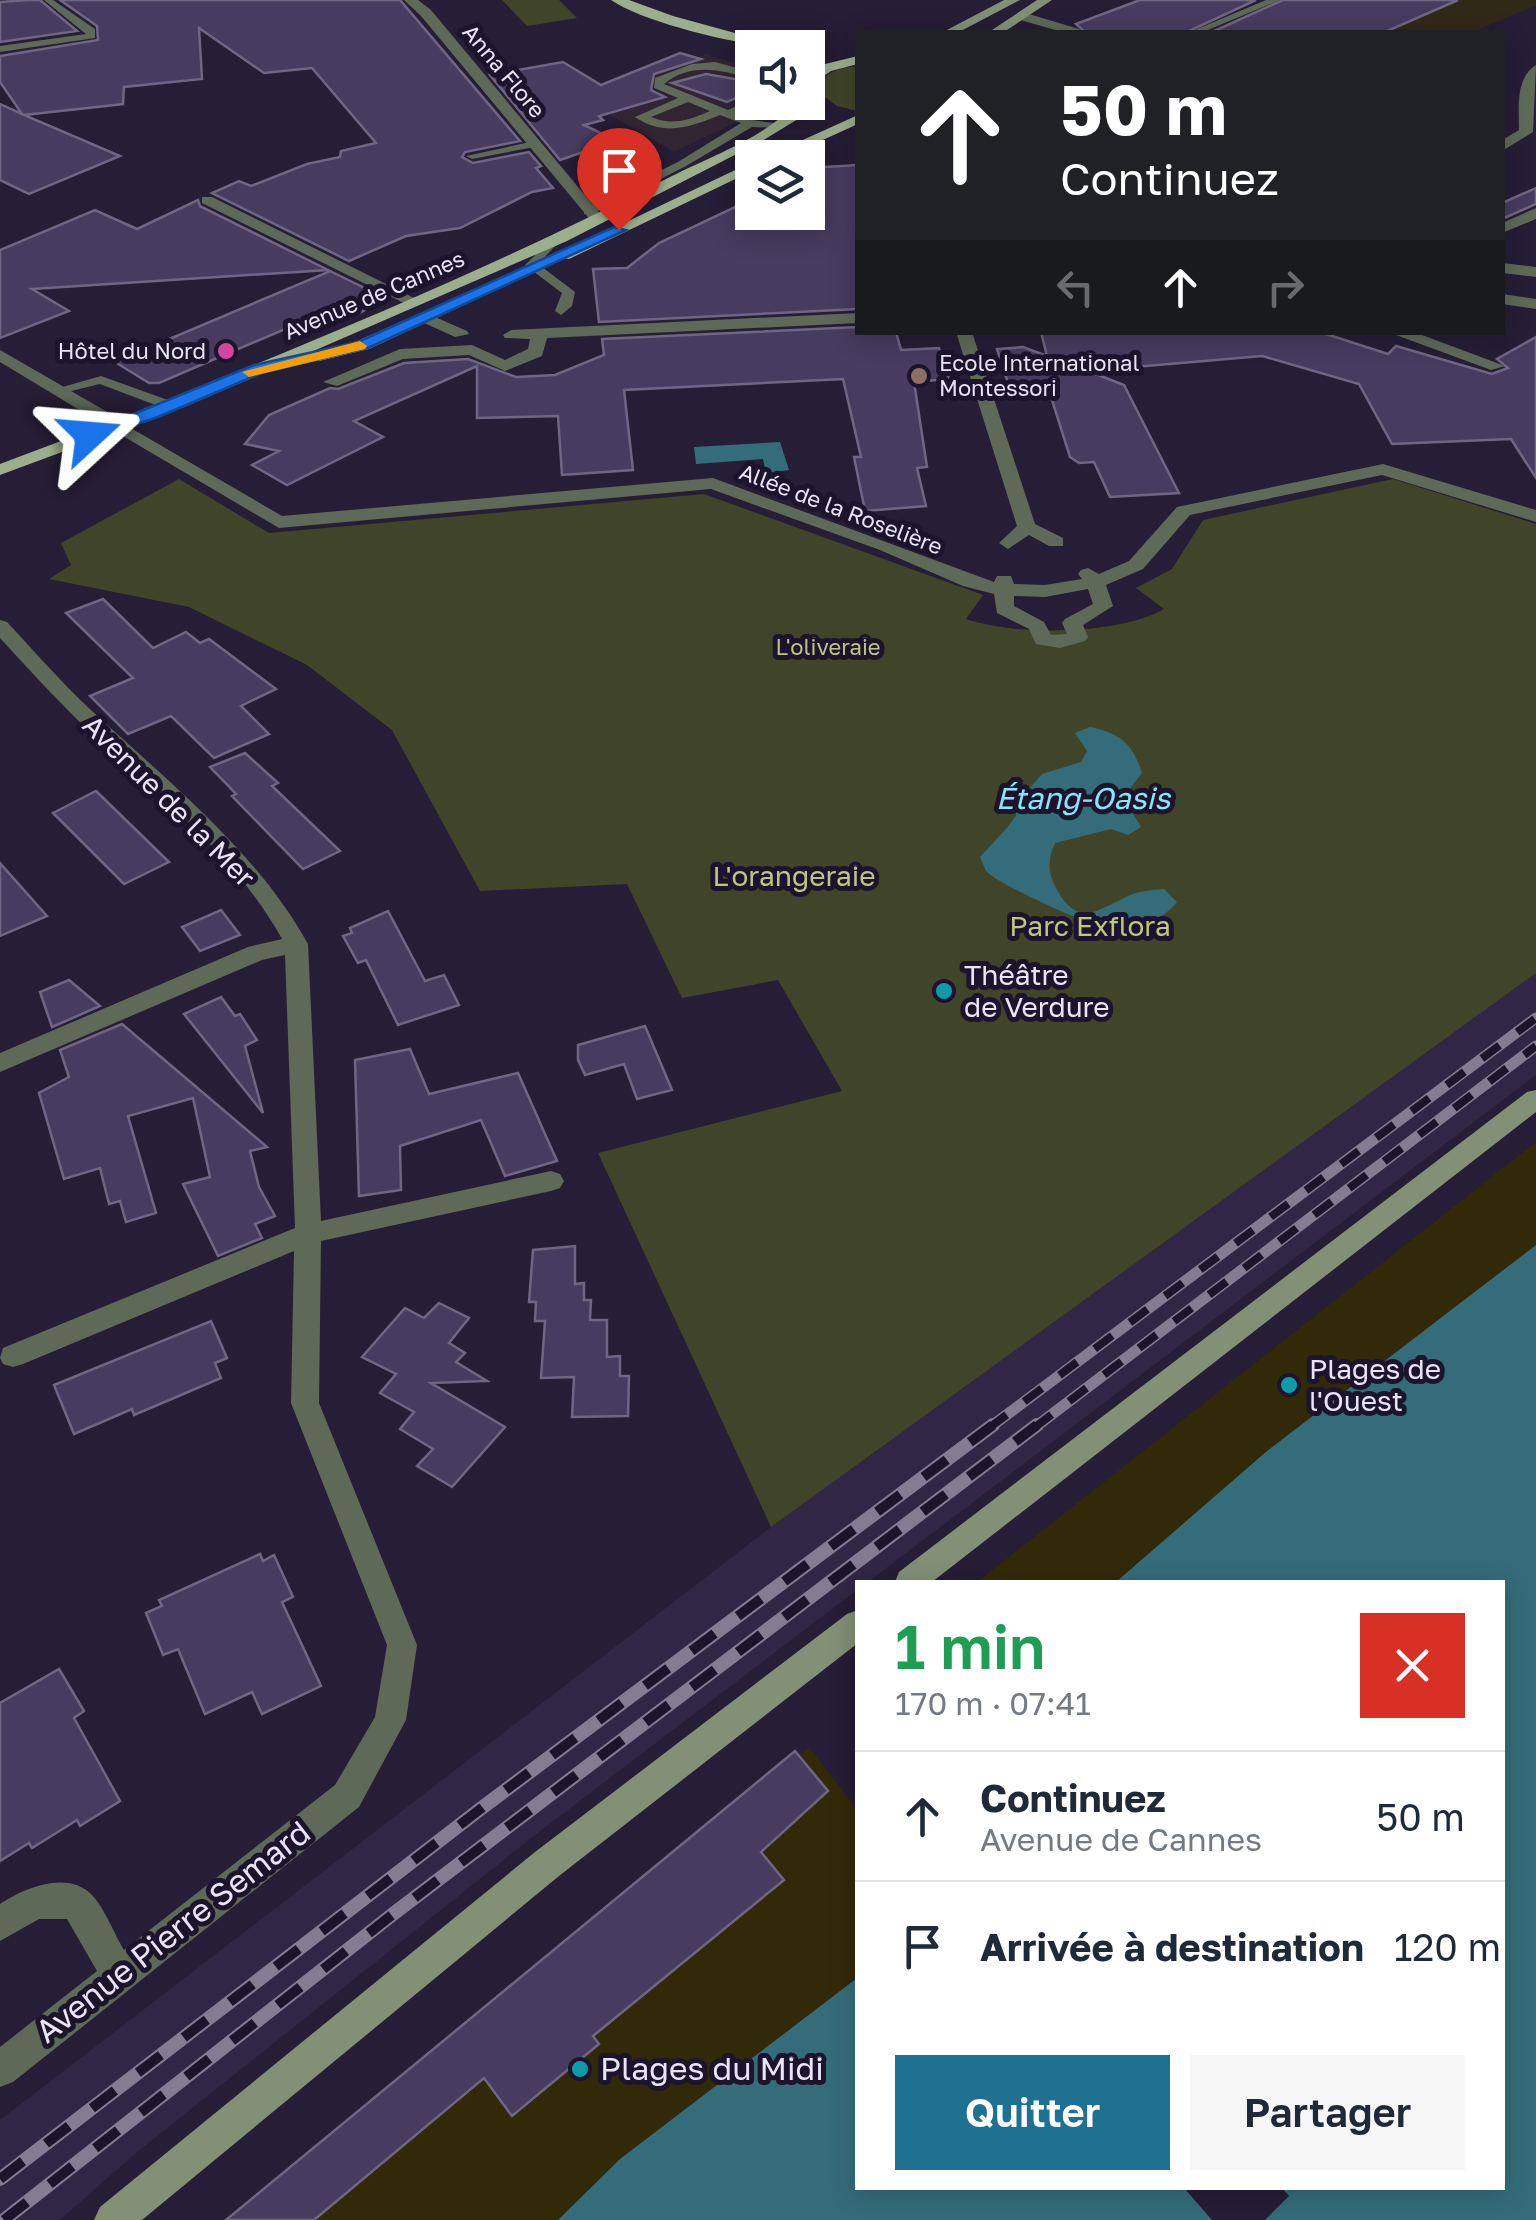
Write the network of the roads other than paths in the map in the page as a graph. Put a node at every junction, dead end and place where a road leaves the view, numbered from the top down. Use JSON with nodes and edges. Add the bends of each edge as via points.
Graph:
{"nodes":[{"id":1,"x":410,"y":0,"type":"edge"},
{"id":2,"x":617,"y":0,"type":"edge"},
{"id":3,"x":1014,"y":0,"type":"edge"},
{"id":4,"x":1046,"y":0,"type":"edge"},
{"id":5,"x":1275,"y":0,"type":"edge"},
{"id":6,"x":48,"y":1,"type":"edge"},
{"id":7,"x":1022,"y":16,"type":"junction"},
{"id":8,"x":668,"y":19,"type":"junction"},
{"id":9,"x":954,"y":30,"type":"edge"},
{"id":10,"x":999,"y":30,"type":"edge"},
{"id":11,"x":1068,"y":30,"type":"edge"},
{"id":12,"x":1200,"y":30,"type":"edge"},
{"id":13,"x":735,"y":36,"type":"edge"},
{"id":14,"x":735,"y":45,"type":"edge"},
{"id":15,"x":0,"y":49,"type":"edge"},
{"id":16,"x":825,"y":56,"type":"edge"},
{"id":17,"x":854,"y":61,"type":"edge"},
{"id":18,"x":825,"y":69,"type":"edge"},
{"id":19,"x":1536,"y":69,"type":"edge"},
{"id":20,"x":735,"y":70,"type":"edge"},
{"id":21,"x":688,"y":98,"type":"junction"},
{"id":22,"x":825,"y":106,"type":"edge"},
{"id":23,"x":735,"y":109,"type":"edge"},
{"id":24,"x":724,"y":113,"type":"junction"},
{"id":25,"x":855,"y":117,"type":"edge"},
{"id":26,"x":855,"y":119,"type":"edge"},
{"id":27,"x":786,"y":120,"type":"edge"},
{"id":28,"x":750,"y":124,"type":"junction"},
{"id":29,"x":776,"y":126,"type":"junction"},
{"id":30,"x":1520,"y":139,"type":"junction"},
{"id":31,"x":810,"y":140,"type":"edge"},
{"id":32,"x":536,"y":144,"type":"junction"},
{"id":33,"x":1536,"y":145,"type":"edge"},
{"id":34,"x":1505,"y":146,"type":"edge"},
{"id":35,"x":472,"y":156,"type":"dead end"},
{"id":36,"x":735,"y":174,"type":"edge"},
{"id":37,"x":208,"y":200,"type":"dead end"},
{"id":38,"x":1536,"y":213,"type":"edge"},
{"id":39,"x":593,"y":216,"type":"junction"},
{"id":40,"x":1505,"y":228,"type":"edge"},
{"id":41,"x":553,"y":242,"type":"junction"},
{"id":42,"x":1505,"y":266,"type":"edge"},
{"id":43,"x":533,"y":269,"type":"junction"},
{"id":44,"x":1536,"y":269,"type":"edge"},
{"id":45,"x":1505,"y":299,"type":"edge"},
{"id":46,"x":1536,"y":304,"type":"edge"},
{"id":47,"x":421,"y":310,"type":"junction"},
{"id":48,"x":560,"y":312,"type":"dead end"},
{"id":49,"x":855,"y":318,"type":"edge"},
{"id":50,"x":461,"y":334,"type":"dead end"},
{"id":51,"x":539,"y":334,"type":"junction"},
{"id":52,"x":511,"y":335,"type":"dead end"},
{"id":53,"x":965,"y":335,"type":"edge"},
{"id":54,"x":1405,"y":335,"type":"edge"},
{"id":55,"x":0,"y":355,"type":"edge"},
{"id":56,"x":1497,"y":366,"type":"dead end"},
{"id":57,"x":331,"y":382,"type":"dead end"},
{"id":58,"x":59,"y":390,"type":"junction"},
{"id":59,"x":171,"y":406,"type":"junction"},
{"id":60,"x":117,"y":425,"type":"junction"},
{"id":61,"x":0,"y":470,"type":"edge"},
{"id":62,"x":1536,"y":516,"type":"edge"},
{"id":63,"x":1026,"y":527,"type":"junction"},
{"id":64,"x":1056,"y":542,"type":"dead end"},
{"id":65,"x":1008,"y":543,"type":"dead end"},
{"id":66,"x":1092,"y":578,"type":"junction"},
{"id":67,"x":1004,"y":585,"type":"junction"},
{"id":68,"x":0,"y":626,"type":"edge"},
{"id":69,"x":296,"y":944,"type":"junction"},
{"id":70,"x":0,"y":1064,"type":"edge"},
{"id":71,"x":1536,"y":1099,"type":"edge"},
{"id":72,"x":551,"y":1181,"type":"dead end"},
{"id":73,"x":308,"y":1234,"type":"junction"},
{"id":74,"x":12,"y":1356,"type":"dead end"},
{"id":75,"x":913,"y":1580,"type":"edge"},
{"id":76,"x":855,"y":1626,"type":"edge"},
{"id":77,"x":347,"y":1796,"type":"joint"},
{"id":78,"x":0,"y":1924,"type":"edge"},
{"id":79,"x":118,"y":1972,"type":"junction"},
{"id":80,"x":0,"y":2069,"type":"edge"},
{"id":81,"x":113,"y":2220,"type":"edge"}],
"edges":[{"from":1,"to":32,"type":"street","name":"Anna Flore"},
{"from":2,"to":8,"type":"main road"},
{"from":3,"to":9,"type":"main road"},
{"from":4,"to":7,"type":"main road"},
{"from":5,"to":12,"type":"lane"},
{"from":6,"to":15,"type":"lane","via":[[91,36]]},
{"from":7,"to":10,"type":"main road"},
{"from":7,"to":11,"type":"street"},
{"from":8,"to":13,"type":"main road"},
{"from":8,"to":14,"type":"main road"},
{"from":16,"to":17,"type":"main road"},
{"from":17,"to":18,"type":"main road"},
{"from":19,"to":30,"type":"street","via":[[1526,90],[1526,132]]},
{"from":20,"to":21,"type":"lane","via":[[696,64],[659,80],[658,86]]},
{"from":21,"to":24,"type":"lane"},
{"from":21,"to":24,"type":"lane","via":[[641,117],[662,128]]},
{"from":22,"to":25,"type":"main road"},
{"from":23,"to":24,"type":"lane"},
{"from":24,"to":28,"type":"lane"},
{"from":26,"to":31,"type":"main road"},
{"from":27,"to":29,"type":"main road","name":"Avenue de Cannes"},
{"from":28,"to":29,"type":"lane"},
{"from":28,"to":39,"type":"lane"},
{"from":29,"to":39,"type":"main road","name":"Avenue de Cannes","via":[[666,188]]},
{"from":30,"to":33,"type":"street"},
{"from":30,"to":34,"type":"street"},
{"from":32,"to":35,"type":"lane"},
{"from":32,"to":39,"type":"street","name":"Anna Flore"},
{"from":36,"to":43,"type":"main road","name":"Avenue de Cannes"},
{"from":37,"to":47,"type":"street"},
{"from":38,"to":40,"type":"street"},
{"from":39,"to":41,"type":"main road","name":"Avenue de Cannes"},
{"from":41,"to":43,"type":"lane","name":"Avenue de Cannes"},
{"from":41,"to":47,"type":"main road","name":"Avenue de Cannes"},
{"from":42,"to":44,"type":"street"},
{"from":43,"to":47,"type":"main road","name":"Avenue de Cannes"},
{"from":43,"to":48,"type":"lane","via":[[569,292]]},
{"from":45,"to":46,"type":"street"},
{"from":47,"to":50,"type":"street"},
{"from":47,"to":59,"type":"main road","name":"Avenue de Cannes","via":[[363,345],[260,368]]},
{"from":49,"to":51,"type":"street"},
{"from":51,"to":52,"type":"street"},
{"from":51,"to":57,"type":"street","via":[[536,352],[505,366],[472,350],[400,354]]},
{"from":53,"to":63,"type":"street"},
{"from":54,"to":56,"type":"street"},
{"from":55,"to":58,"type":"street","name":"Allée de la Roselière"},
{"from":58,"to":59,"type":"lane","via":[[101,380]]},
{"from":58,"to":60,"type":"street","name":"Allée de la Roselière"},
{"from":59,"to":60,"type":"main road","name":"Avenue de Cannes"},
{"from":60,"to":61,"type":"main road","name":"Avenue de Cannes"},
{"from":60,"to":67,"type":"street","name":"Allée de la Roselière","via":[[279,522],[712,483],[970,582]]},
{"from":62,"to":66,"type":"street","name":"Allée de la Roselière","via":[[1384,469],[1184,510],[1136,565]]},
{"from":63,"to":64,"type":"street"},
{"from":63,"to":65,"type":"street"},
{"from":66,"to":67,"type":"street","name":"Allée de la Roselière","via":[[1045,591]]},
{"from":66,"to":67,"type":"street","via":[[1103,606],[1072,624],[1078,637],[1060,642],[1043,640],[1037,626],[1004,609]]},
{"from":68,"to":69,"type":"street","name":"Avenue de la Mer","via":[[211,834],[286,921]]},
{"from":69,"to":70,"type":"street","via":[[256,953]]},
{"from":69,"to":73,"type":"street","name":"Avenue de la Mer"},
{"from":71,"to":75,"type":"main road"},
{"from":72,"to":73,"type":"street"},
{"from":73,"to":74,"type":"street"},
{"from":73,"to":77,"type":"street","name":"Avenue de la Mer","via":[[304,1403],[402,1645],[390,1720]]},
{"from":76,"to":81,"type":"main road","via":[[547,1864]]},
{"from":77,"to":79,"type":"street","name":"Avenue Pierre Semard"},
{"from":78,"to":79,"type":"street","via":[[52,1898],[78,1905]]},
{"from":79,"to":80,"type":"street","name":"Avenue Pierre Semard"}]}
